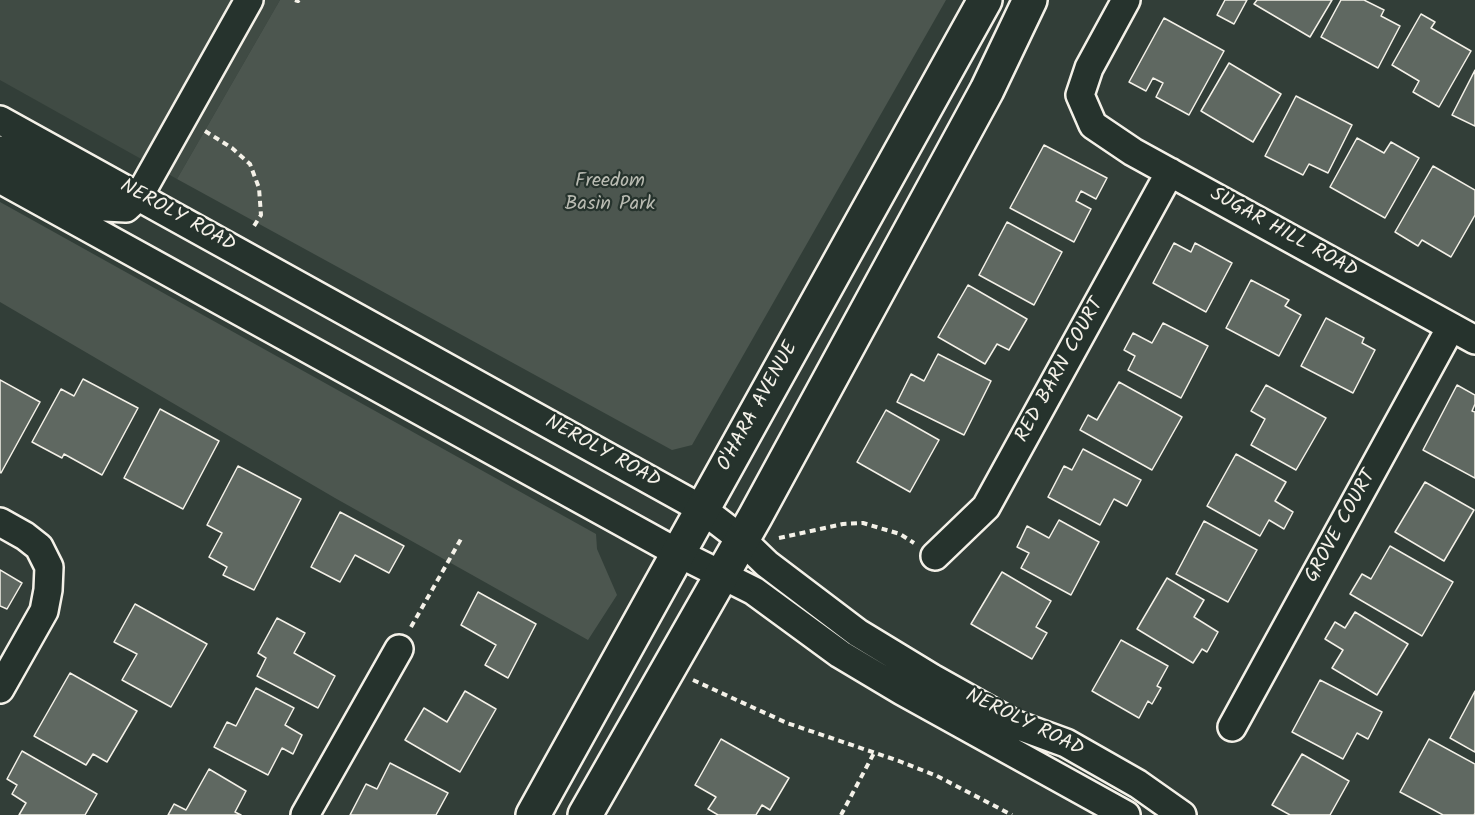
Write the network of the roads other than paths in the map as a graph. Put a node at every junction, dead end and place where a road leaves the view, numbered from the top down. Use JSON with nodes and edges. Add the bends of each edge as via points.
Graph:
{"nodes":[{"id":1,"x":249,"y":0,"type":"edge"},
{"id":2,"x":985,"y":0,"type":"edge"},
{"id":3,"x":1030,"y":0,"type":"edge"},
{"id":4,"x":1126,"y":0,"type":"edge"},
{"id":5,"x":0,"y":120,"type":"edge"},
{"id":6,"x":0,"y":150,"type":"edge"},
{"id":7,"x":1170,"y":172,"type":"junction"},
{"id":8,"x":0,"y":178,"type":"edge"},
{"id":9,"x":139,"y":196,"type":"junction"},
{"id":10,"x":1451,"y":327,"type":"junction"},
{"id":11,"x":1475,"y":340,"type":"edge"},
{"id":12,"x":702,"y":509,"type":"junction"},
{"id":13,"x":0,"y":522,"type":"edge"},
{"id":14,"x":741,"y":539,"type":"junction"},
{"id":15,"x":678,"y":553,"type":"junction"},
{"id":16,"x":935,"y":556,"type":"road end"},
{"id":17,"x":722,"y":576,"type":"junction"},
{"id":18,"x":399,"y":649,"type":"road end"},
{"id":19,"x":0,"y":689,"type":"edge"},
{"id":20,"x":1232,"y":727,"type":"dead end"},
{"id":21,"x":305,"y":815,"type":"edge"},
{"id":22,"x":533,"y":815,"type":"edge"},
{"id":23,"x":585,"y":815,"type":"edge"},
{"id":24,"x":1126,"y":815,"type":"edge"},
{"id":25,"x":1182,"y":815,"type":"edge"}],
"edges":[{"from":1,"to":9,"type":"street"},
{"from":2,"to":12,"type":"main road","name":"O'HARA AVENUE"},
{"from":3,"to":14,"type":"main road","via":[[981,100]]},
{"from":4,"to":7,"type":"street","name":"SUGAR HILL ROAD","via":[[1089,68],[1080,95],[1093,125]]},
{"from":5,"to":9,"type":"street","name":"NEROLY ROAD"},
{"from":6,"to":9,"type":"street","via":[[104,207],[126,208]]},
{"from":7,"to":10,"type":"street","name":"SUGAR HILL ROAD"},
{"from":7,"to":16,"type":"street","name":"RED BARN COURT","via":[[986,507]]},
{"from":8,"to":15,"type":"street","name":"NEROLY ROAD"},
{"from":9,"to":12,"type":"street","name":"NEROLY ROAD"},
{"from":10,"to":11,"type":"street","name":"SUGAR HILL ROAD"},
{"from":10,"to":20,"type":"street","name":"GROVE COURT"},
{"from":12,"to":14,"type":"street","name":"NEROLY ROAD"},
{"from":12,"to":15,"type":"main road","name":"O'HARA AVENUE"},
{"from":13,"to":19,"type":"street","via":[[39,547],[49,567],[44,611]]},
{"from":14,"to":17,"type":"main road"},
{"from":14,"to":25,"type":"street","name":"NEROLY ROAD","via":[[767,564],[858,633],[1014,724],[1066,743],[1138,784]]},
{"from":15,"to":17,"type":"street","name":"NEROLY ROAD"},
{"from":15,"to":22,"type":"main road","name":"O'HARA AVENUE"},
{"from":17,"to":23,"type":"main road"},
{"from":17,"to":24,"type":"street","name":"NEROLY ROAD","via":[[754,591],[840,654],[902,691]]},
{"from":18,"to":21,"type":"street"}]}
